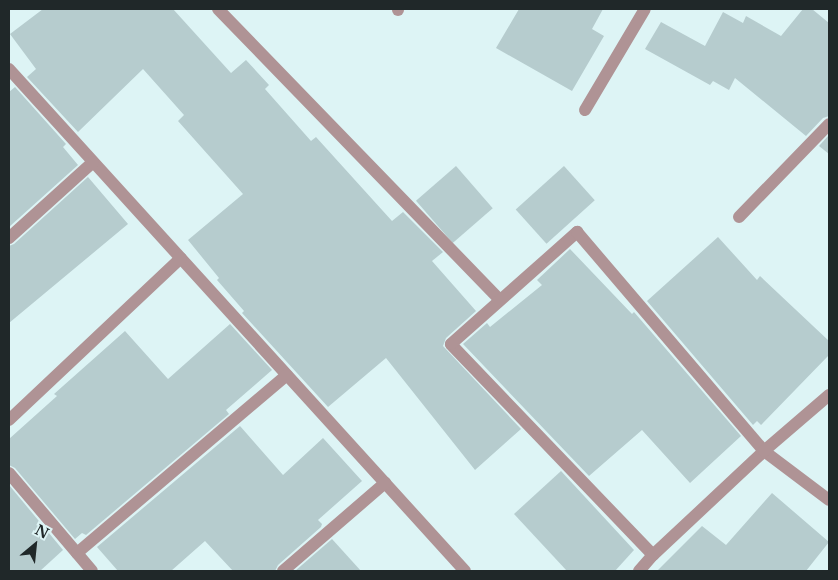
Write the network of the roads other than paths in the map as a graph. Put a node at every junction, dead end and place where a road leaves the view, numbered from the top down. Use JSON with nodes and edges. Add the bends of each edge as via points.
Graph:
{"nodes":[{"id":1,"x":218,"y":9,"type":"edge"},
{"id":2,"x":645,"y":9,"type":"edge"},
{"id":3,"x":9,"y":69,"type":"edge"},
{"id":4,"x":585,"y":110,"type":"dead end"},
{"id":5,"x":829,"y":124,"type":"edge"},
{"id":6,"x":93,"y":162,"type":"junction"},
{"id":7,"x":739,"y":217,"type":"dead end"},
{"id":8,"x":9,"y":238,"type":"edge"},
{"id":9,"x":181,"y":258,"type":"junction"},
{"id":10,"x":500,"y":300,"type":"junction"},
{"id":11,"x":287,"y":375,"type":"junction"},
{"id":12,"x":829,"y":395,"type":"edge"},
{"id":13,"x":9,"y":420,"type":"edge"},
{"id":14,"x":764,"y":451,"type":"junction"},
{"id":15,"x":9,"y":473,"type":"edge"},
{"id":16,"x":385,"y":483,"type":"junction"},
{"id":17,"x":829,"y":500,"type":"edge"},
{"id":18,"x":77,"y":553,"type":"junction"},
{"id":19,"x":653,"y":555,"type":"junction"},
{"id":20,"x":643,"y":570,"type":"edge"},
{"id":21,"x":92,"y":571,"type":"edge"},
{"id":22,"x":283,"y":571,"type":"edge"},
{"id":23,"x":465,"y":571,"type":"edge"}],
"edges":[{"from":1,"to":10,"type":"street"},
{"from":2,"to":4,"type":"street"},
{"from":3,"to":6,"type":"street"},
{"from":5,"to":7,"type":"street"},
{"from":6,"to":8,"type":"street"},
{"from":6,"to":9,"type":"street"},
{"from":9,"to":11,"type":"street"},
{"from":9,"to":13,"type":"street"},
{"from":10,"to":14,"type":"street","via":[[577,232]]},
{"from":10,"to":19,"type":"street","via":[[451,344]]},
{"from":11,"to":16,"type":"street"},
{"from":11,"to":18,"type":"street"},
{"from":12,"to":14,"type":"street"},
{"from":14,"to":17,"type":"street"},
{"from":14,"to":19,"type":"street"},
{"from":15,"to":18,"type":"street"},
{"from":16,"to":22,"type":"street"},
{"from":16,"to":23,"type":"street"},
{"from":18,"to":21,"type":"street"},
{"from":19,"to":20,"type":"street"}]}
